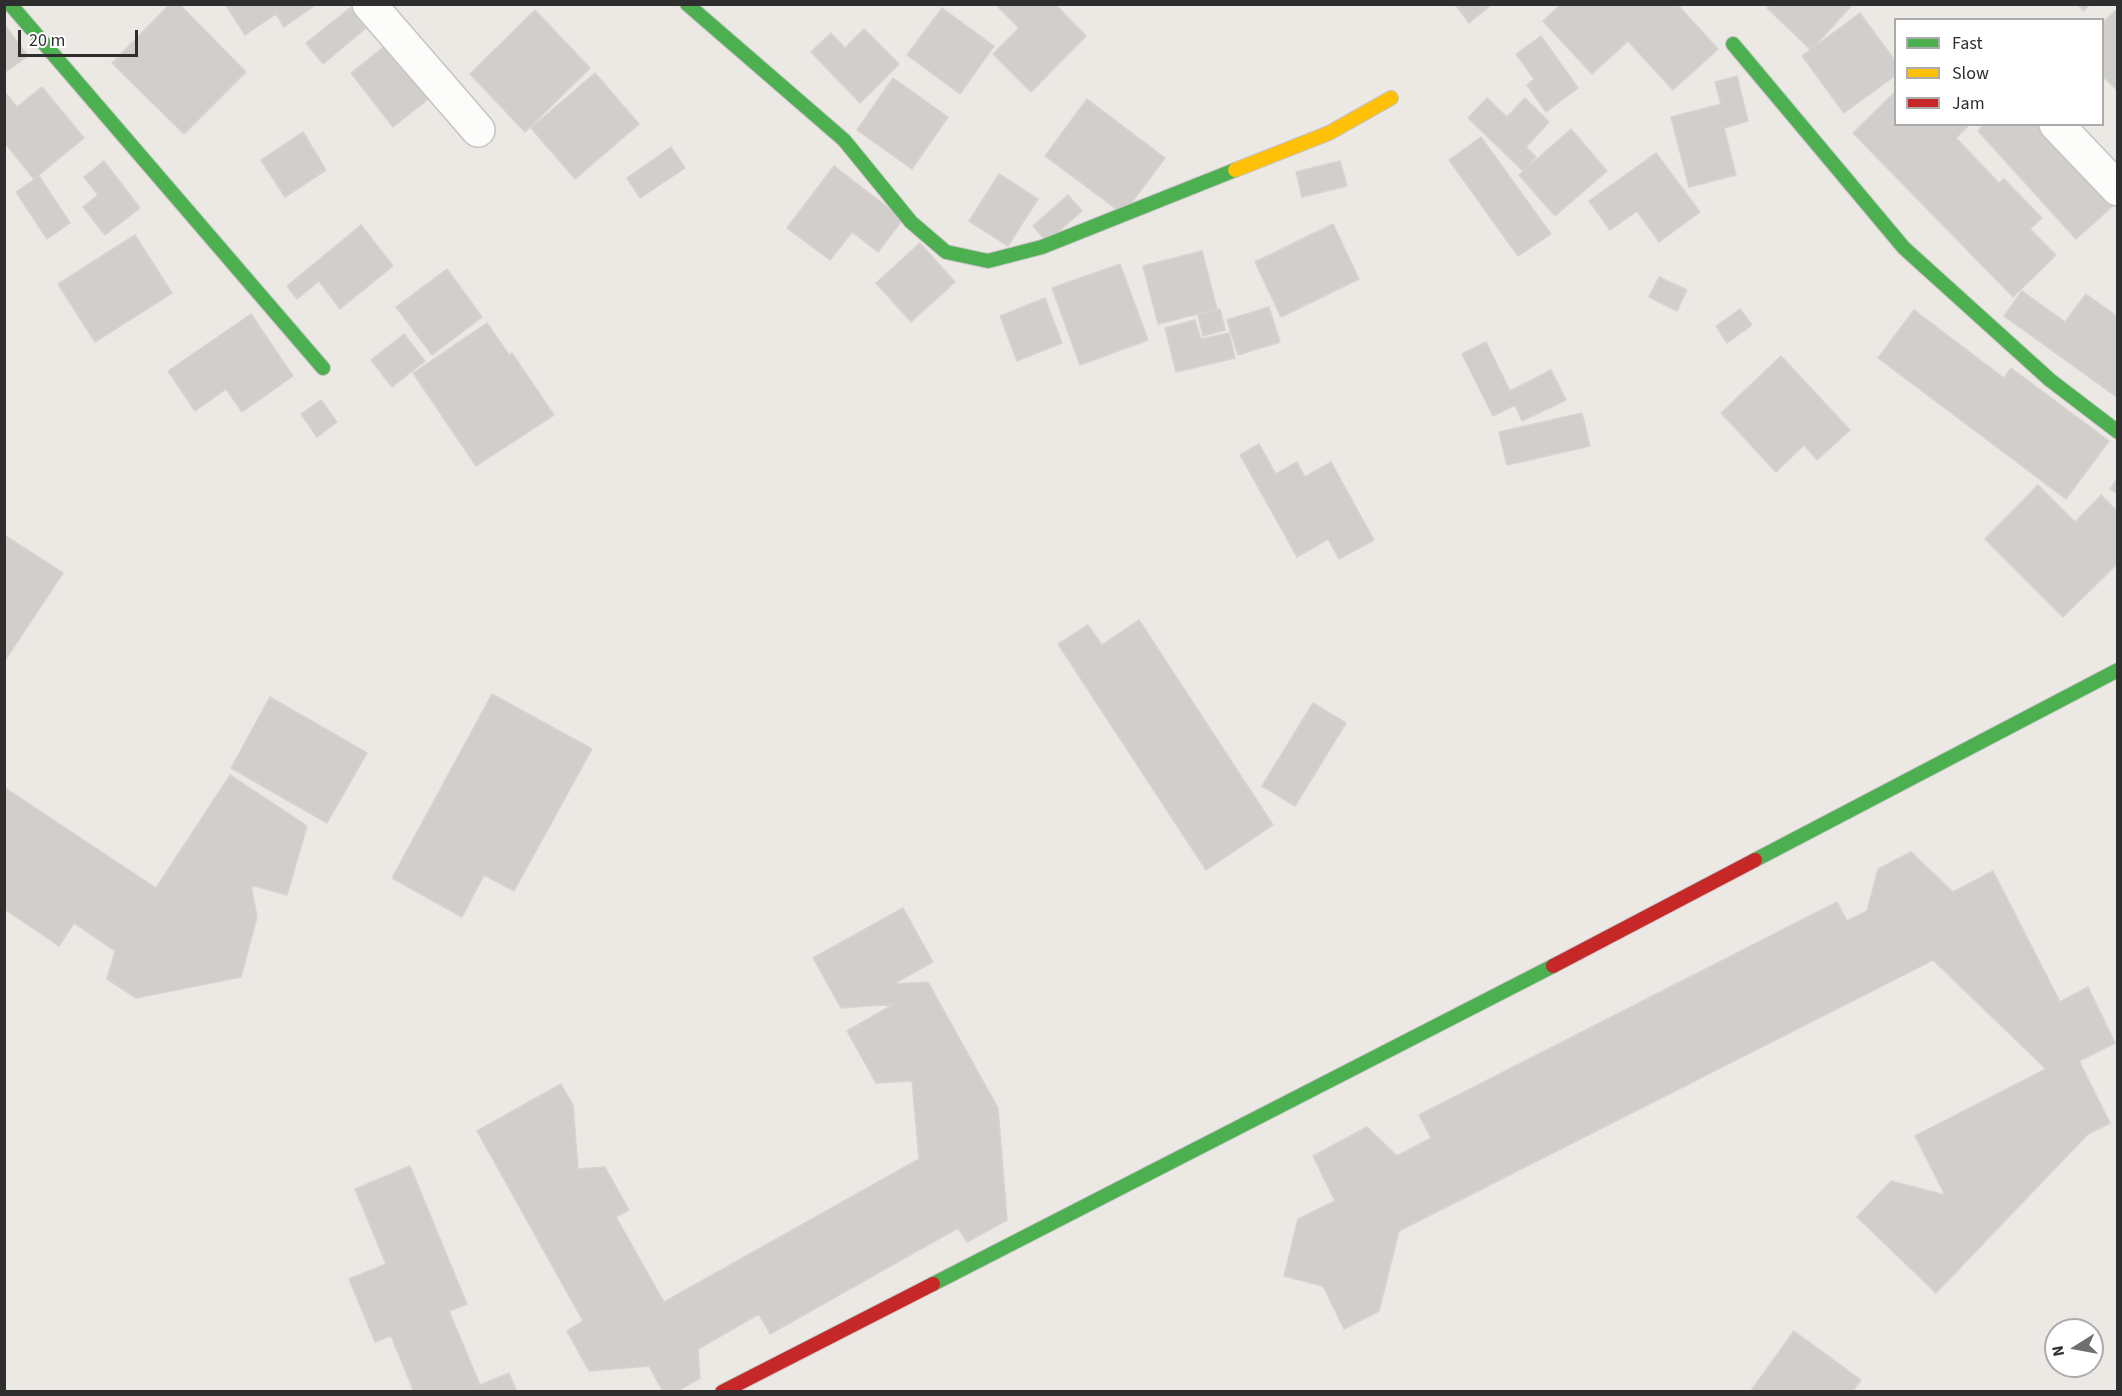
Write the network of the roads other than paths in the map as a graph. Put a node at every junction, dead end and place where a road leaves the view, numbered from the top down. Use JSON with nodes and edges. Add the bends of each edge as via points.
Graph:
{"nodes":[{"id":1,"x":10,"y":4,"type":"edge"},
{"id":2,"x":369,"y":4,"type":"edge"},
{"id":3,"x":687,"y":4,"type":"edge"},
{"id":4,"x":1733,"y":44,"type":"dead end"},
{"id":5,"x":1391,"y":98,"type":"dead end"},
{"id":6,"x":2058,"y":126,"type":"edge"},
{"id":7,"x":478,"y":130,"type":"dead end"},
{"id":8,"x":2118,"y":189,"type":"edge"},
{"id":9,"x":323,"y":368,"type":"dead end"},
{"id":10,"x":2118,"y":432,"type":"edge"},
{"id":11,"x":2118,"y":670,"type":"edge"},
{"id":12,"x":722,"y":1392,"type":"edge"}],
"edges":[{"from":1,"to":9,"type":"street"},
{"from":2,"to":7,"type":"street"},
{"from":3,"to":5,"type":"street","via":[[844,140],[911,222],[937,245],[946,252],[988,261],[1042,247],[1329,134]]},
{"from":4,"to":10,"type":"street","via":[[1904,248],[2050,380]]},
{"from":6,"to":8,"type":"street"},
{"from":11,"to":12,"type":"street"}]}
